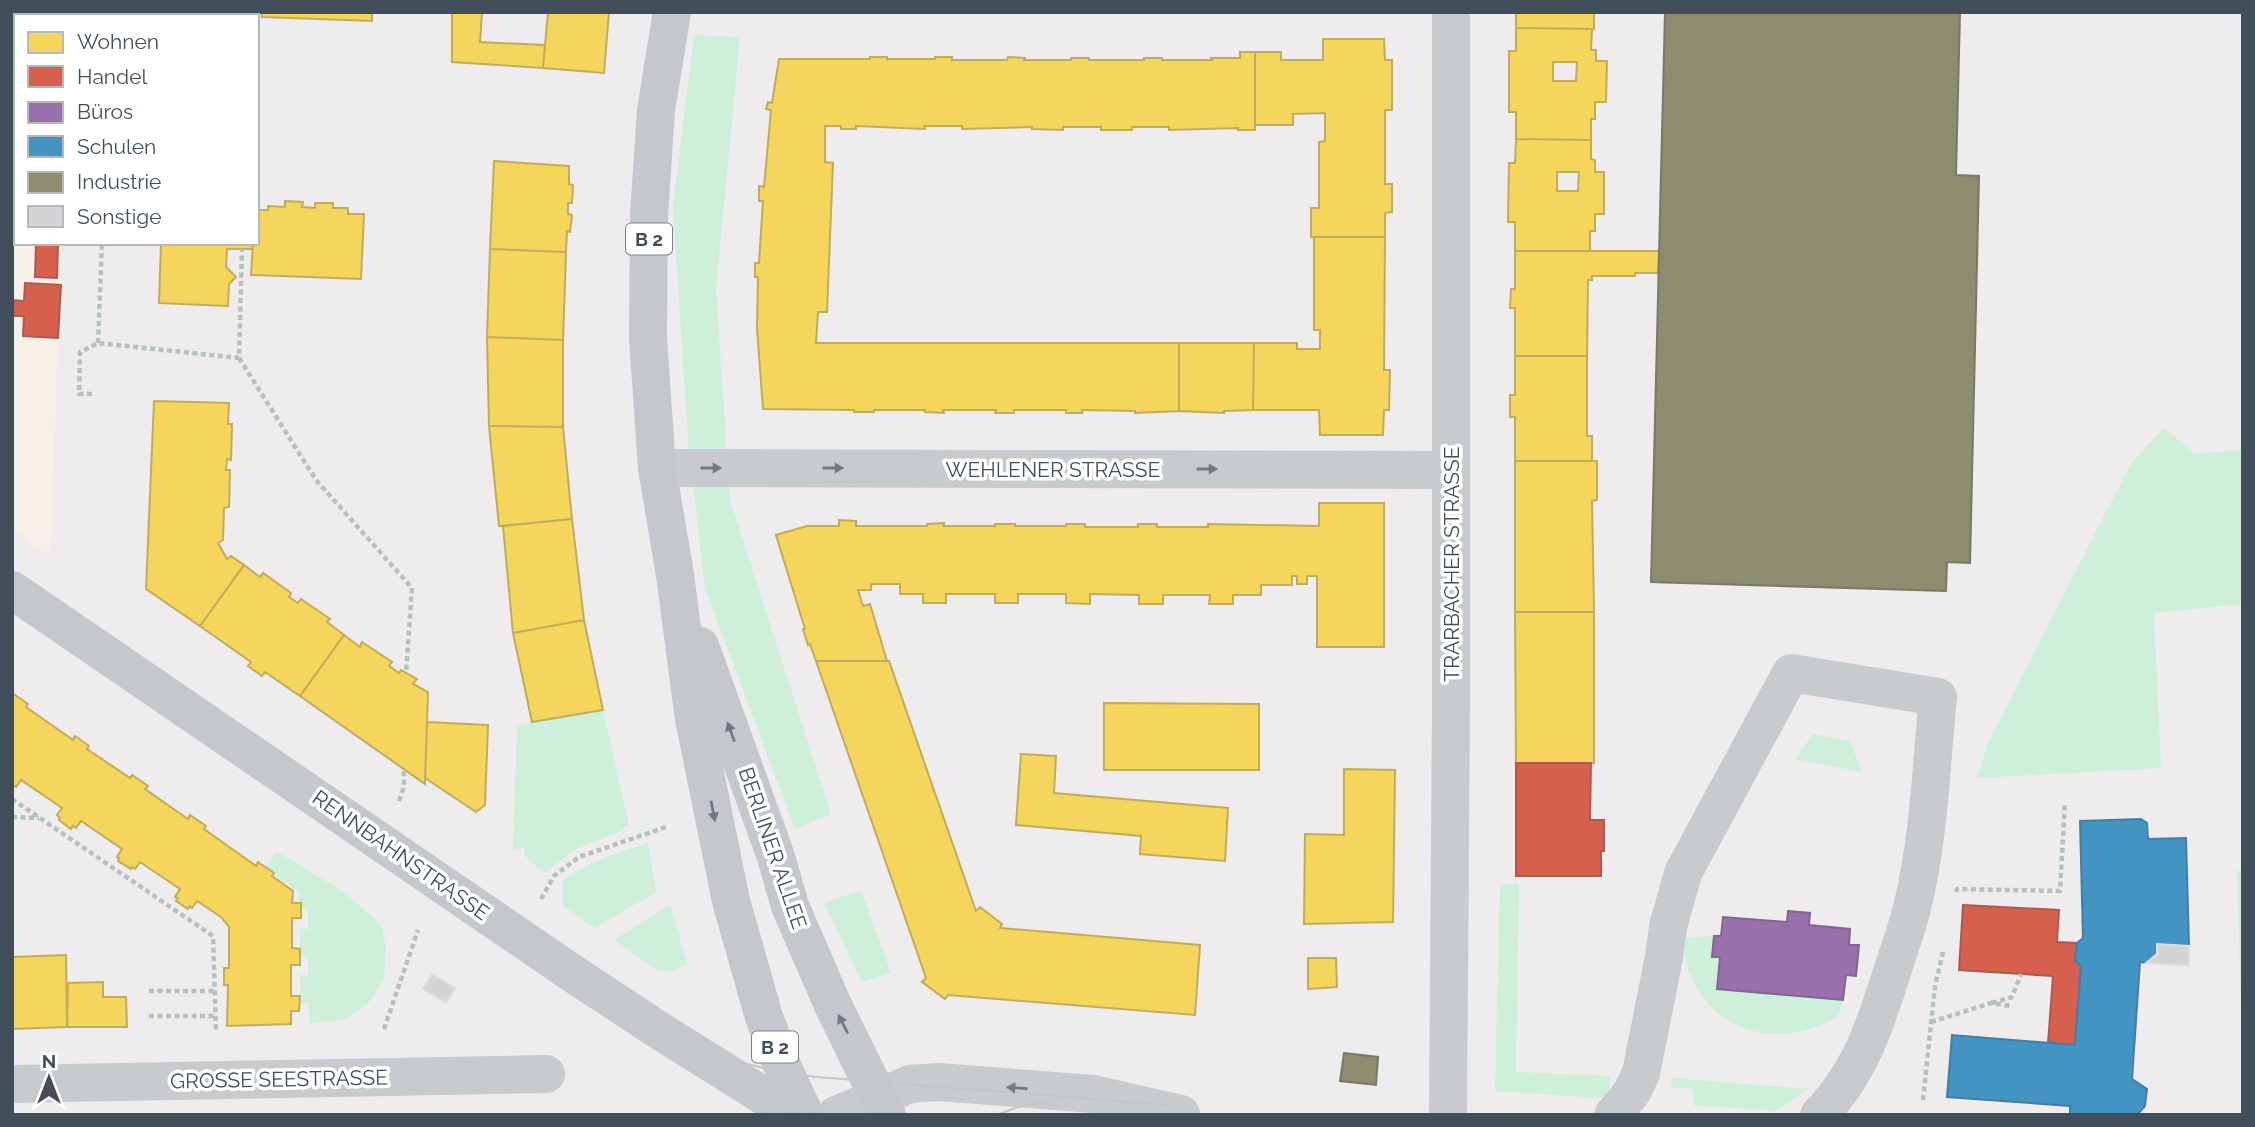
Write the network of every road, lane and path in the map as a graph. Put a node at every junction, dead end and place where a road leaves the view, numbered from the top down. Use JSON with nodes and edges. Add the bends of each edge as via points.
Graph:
{"nodes":[{"id":1,"x":672,"y":12,"type":"edge"},
{"id":2,"x":1451,"y":12,"type":"edge"},
{"id":3,"x":102,"y":245,"type":"edge"},
{"id":4,"x":243,"y":249,"type":"dead end"},
{"id":5,"x":98,"y":343,"type":"junction"},
{"id":6,"x":239,"y":358,"type":"junction"},
{"id":7,"x":92,"y":394,"type":"dead end"},
{"id":8,"x":657,"y":468,"type":"junction"},
{"id":9,"x":1450,"y":470,"type":"junction"},
{"id":10,"x":675,"y":575,"type":"junction"},
{"id":11,"x":12,"y":590,"type":"edge"},
{"id":12,"x":406,"y":673,"type":"dead end"},
{"id":13,"x":404,"y":769,"type":"dead end"},
{"id":14,"x":12,"y":799,"type":"edge"},
{"id":15,"x":398,"y":801,"type":"dead end"},
{"id":16,"x":2065,"y":802,"type":"dead end"},
{"id":17,"x":12,"y":817,"type":"edge"},
{"id":18,"x":41,"y":818,"type":"junction"},
{"id":19,"x":666,"y":827,"type":"dead end"},
{"id":20,"x":541,"y":899,"type":"dead end"},
{"id":21,"x":1954,"y":901,"type":"dead end"},
{"id":22,"x":418,"y":930,"type":"dead end"},
{"id":23,"x":1943,"y":950,"type":"dead end"},
{"id":24,"x":2021,"y":974,"type":"dead end"},
{"id":25,"x":149,"y":991,"type":"dead end"},
{"id":26,"x":215,"y":991,"type":"junction"},
{"id":27,"x":1991,"y":1003,"type":"junction"},
{"id":28,"x":2011,"y":1006,"type":"dead end"},
{"id":29,"x":149,"y":1016,"type":"dead end"},
{"id":30,"x":215,"y":1016,"type":"junction"},
{"id":31,"x":1931,"y":1022,"type":"junction"},
{"id":32,"x":384,"y":1029,"type":"dead end"},
{"id":33,"x":216,"y":1032,"type":"dead end"},
{"id":34,"x":546,"y":1074,"type":"dead end"},
{"id":35,"x":12,"y":1083,"type":"edge"},
{"id":36,"x":1923,"y":1100,"type":"dead end"},
{"id":37,"x":883,"y":1105,"type":"edge"},
{"id":38,"x":1181,"y":1114,"type":"edge"},
{"id":39,"x":794,"y":1115,"type":"edge"},
{"id":40,"x":805,"y":1115,"type":"edge"},
{"id":41,"x":836,"y":1115,"type":"edge"},
{"id":42,"x":1027,"y":1115,"type":"edge"},
{"id":43,"x":1187,"y":1115,"type":"edge"},
{"id":44,"x":1448,"y":1115,"type":"edge"},
{"id":45,"x":1613,"y":1115,"type":"edge"},
{"id":46,"x":1819,"y":1115,"type":"edge"}],
"edges":[{"from":1,"to":8,"type":"main road","name":"BERLINER ALLEE","number":"B 2","via":[[656,110],[649,215],[648,338]]},
{"from":2,"to":9,"type":"street","name":"TRARBACHER STRASSE"},
{"from":3,"to":5,"type":"path"},
{"from":4,"to":6,"type":"path"},
{"from":5,"to":6,"type":"path"},
{"from":5,"to":7,"type":"path","via":[[80,352],[79,394]]},
{"from":6,"to":12,"type":"path","via":[[316,480],[412,588]]},
{"from":8,"to":9,"type":"street","name":"WEHLENER STRASSE","one_way":true},
{"from":8,"to":10,"type":"main road","name":"BERLINER ALLEE","number":"B 2"},
{"from":9,"to":44,"type":"street","name":"TRARBACHER STRASSE"},
{"from":37,"to":10,"type":"main road","name":"BERLINER ALLEE","number":"B 2","one_way":true,"via":[[790,906]]},
{"from":10,"to":40,"type":"main road","name":"BERLINER ALLEE","number":"B 2","one_way":true,"via":[[694,719],[731,901],[764,1017]]},
{"from":11,"to":39,"type":"main road","name":"RENNBAHNSTRASSE","via":[[580,978]]},
{"from":13,"to":15,"type":"path"},
{"from":14,"to":18,"type":"path"},
{"from":16,"to":21,"type":"path","via":[[2060,891],[1957,889]]},
{"from":17,"to":18,"type":"path"},
{"from":18,"to":26,"type":"path","via":[[213,936]]},
{"from":19,"to":20,"type":"path","via":[[579,857],[554,877]]},
{"from":22,"to":32,"type":"path"},
{"from":23,"to":31,"type":"path"},
{"from":24,"to":27,"type":"path","via":[[2012,997]]},
{"from":25,"to":26,"type":"path"},
{"from":26,"to":30,"type":"path"},
{"from":27,"to":28,"type":"path"},
{"from":27,"to":31,"type":"path"},
{"from":29,"to":30,"type":"path"},
{"from":30,"to":33,"type":"path"},
{"from":31,"to":36,"type":"path"},
{"from":34,"to":35,"type":"street","name":"GROSSE SEESTRASSE"},
{"from":38,"to":37,"type":"street","one_way":true,"via":[[1093,1094],[939,1082],[910,1084]]},
{"from":37,"to":41,"type":"street"},
{"from":38,"to":42,"type":"street","via":[[1083,1109]]},
{"from":38,"to":43,"type":"street"},
{"from":45,"to":46,"type":"street","via":[[1641,1073],[1668,927],[1683,873],[1791,673],[1938,697],[1923,854],[1912,910],[1866,1048]]}]}
